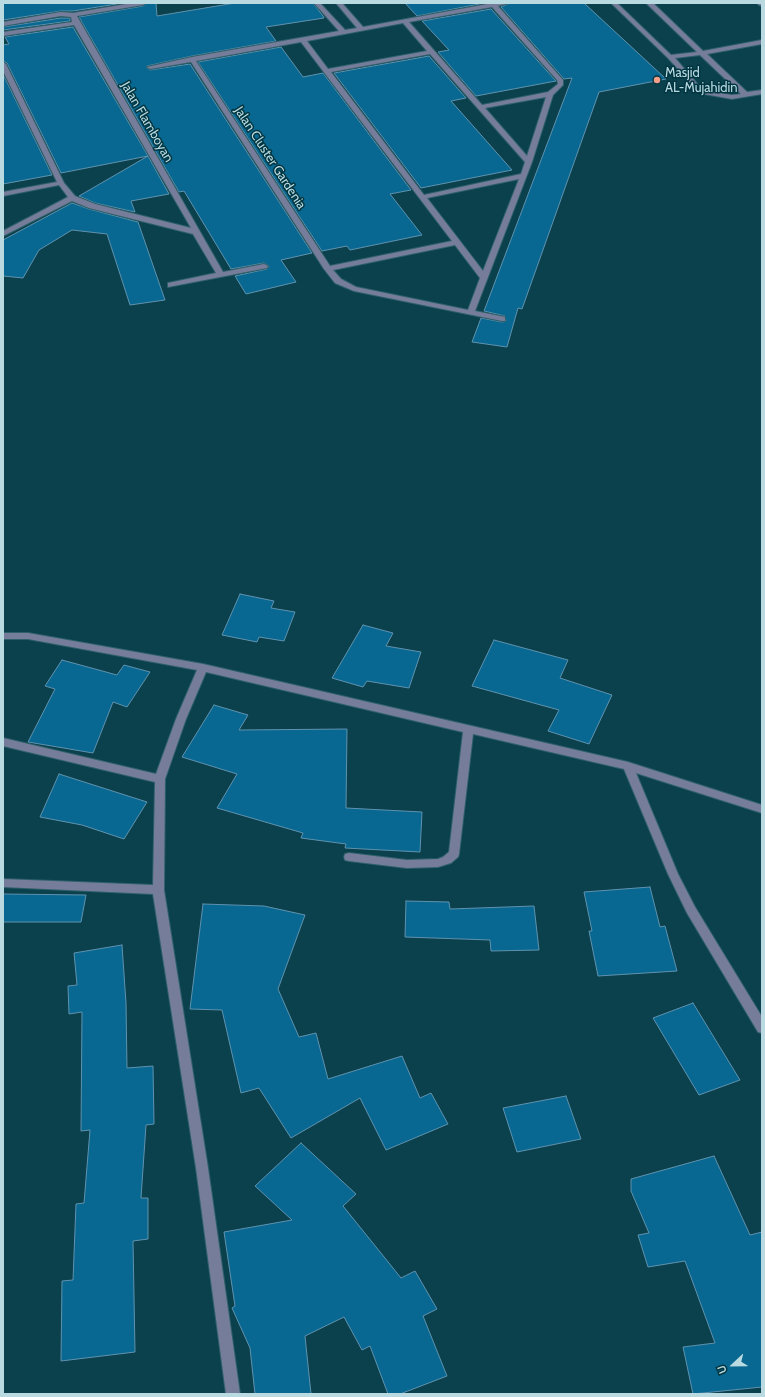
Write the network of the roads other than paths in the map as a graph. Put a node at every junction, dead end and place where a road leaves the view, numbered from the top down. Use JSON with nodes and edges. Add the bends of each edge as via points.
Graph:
{"nodes":[{"id":1,"x":143,"y":3,"type":"edge"},
{"id":2,"x":317,"y":3,"type":"edge"},
{"id":3,"x":339,"y":3,"type":"edge"},
{"id":4,"x":506,"y":3,"type":"edge"},
{"id":5,"x":614,"y":3,"type":"edge"},
{"id":6,"x":649,"y":3,"type":"edge"},
{"id":7,"x":493,"y":5,"type":"junction"},
{"id":8,"x":73,"y":15,"type":"junction"},
{"id":9,"x":404,"y":21,"type":"junction"},
{"id":10,"x":76,"y":23,"type":"junction"},
{"id":11,"x":3,"y":24,"type":"edge"},
{"id":12,"x":361,"y":29,"type":"junction"},
{"id":13,"x":343,"y":32,"type":"junction"},
{"id":14,"x":3,"y":34,"type":"edge"},
{"id":15,"x":302,"y":39,"type":"junction"},
{"id":16,"x":762,"y":42,"type":"edge"},
{"id":17,"x":431,"y":52,"type":"junction"},
{"id":18,"x":703,"y":53,"type":"junction"},
{"id":19,"x":670,"y":57,"type":"junction"},
{"id":20,"x":192,"y":59,"type":"junction"},
{"id":21,"x":3,"y":64,"type":"edge"},
{"id":22,"x":150,"y":67,"type":"dead end"},
{"id":23,"x":327,"y":71,"type":"junction"},
{"id":24,"x":762,"y":92,"type":"edge"},
{"id":25,"x":550,"y":94,"type":"junction"},
{"id":26,"x":746,"y":95,"type":"junction"},
{"id":27,"x":479,"y":107,"type":"junction"},
{"id":28,"x":529,"y":162,"type":"junction"},
{"id":29,"x":523,"y":176,"type":"junction"},
{"id":30,"x":61,"y":183,"type":"junction"},
{"id":31,"x":3,"y":194,"type":"edge"},
{"id":32,"x":423,"y":197,"type":"junction"},
{"id":33,"x":72,"y":198,"type":"junction"},
{"id":34,"x":196,"y":232,"type":"junction"},
{"id":35,"x":3,"y":234,"type":"edge"},
{"id":36,"x":457,"y":242,"type":"junction"},
{"id":37,"x":264,"y":266,"type":"dead end"},
{"id":38,"x":328,"y":269,"type":"junction"},
{"id":39,"x":221,"y":275,"type":"junction"},
{"id":40,"x":484,"y":278,"type":"junction"},
{"id":41,"x":172,"y":285,"type":"dead end"},
{"id":42,"x":471,"y":312,"type":"junction"},
{"id":43,"x":502,"y":319,"type":"dead end"},
{"id":44,"x":3,"y":636,"type":"edge"},
{"id":45,"x":202,"y":668,"type":"junction"},
{"id":46,"x":468,"y":729,"type":"junction"},
{"id":47,"x":3,"y":742,"type":"edge"},
{"id":48,"x":628,"y":766,"type":"junction"},
{"id":49,"x":160,"y":780,"type":"junction"},
{"id":50,"x":762,"y":809,"type":"edge"},
{"id":51,"x":349,"y":857,"type":"dead end"},
{"id":52,"x":3,"y":883,"type":"edge"},
{"id":53,"x":158,"y":890,"type":"junction"},
{"id":54,"x":762,"y":1028,"type":"edge"},
{"id":55,"x":234,"y":1394,"type":"edge"}],
"edges":[{"from":1,"to":8,"type":"street"},
{"from":2,"to":13,"type":"street"},
{"from":3,"to":12,"type":"street"},
{"from":4,"to":7,"type":"street"},
{"from":5,"to":19,"type":"street"},
{"from":6,"to":18,"type":"street"},
{"from":7,"to":9,"type":"street"},
{"from":7,"to":25,"type":"street","via":[[560,80],[561,84]]},
{"from":8,"to":10,"type":"street","name":"Jalan Flamboyan"},
{"from":8,"to":11,"type":"street","via":[[61,14]]},
{"from":9,"to":12,"type":"street"},
{"from":9,"to":17,"type":"street"},
{"from":10,"to":14,"type":"street"},
{"from":10,"to":34,"type":"street","name":"Jalan Flamboyan"},
{"from":12,"to":13,"type":"street"},
{"from":13,"to":15,"type":"street"},
{"from":15,"to":20,"type":"street"},
{"from":15,"to":23,"type":"street"},
{"from":16,"to":18,"type":"street"},
{"from":17,"to":23,"type":"street"},
{"from":17,"to":27,"type":"street"},
{"from":18,"to":19,"type":"street"},
{"from":18,"to":26,"type":"street"},
{"from":19,"to":26,"type":"street","via":[[694,85],[706,93],[732,97]]},
{"from":20,"to":22,"type":"street"},
{"from":20,"to":38,"type":"street","name":"Jalan Cluster Gardenia"},
{"from":21,"to":30,"type":"street"},
{"from":23,"to":32,"type":"street"},
{"from":24,"to":26,"type":"street"},
{"from":25,"to":27,"type":"street"},
{"from":25,"to":28,"type":"street"},
{"from":27,"to":28,"type":"street"},
{"from":28,"to":29,"type":"street"},
{"from":29,"to":32,"type":"street"},
{"from":29,"to":40,"type":"street"},
{"from":30,"to":31,"type":"street"},
{"from":30,"to":33,"type":"street"},
{"from":32,"to":36,"type":"street"},
{"from":33,"to":34,"type":"street","via":[[92,206]]},
{"from":33,"to":35,"type":"street"},
{"from":34,"to":39,"type":"street","name":"Jalan Flamboyan"},
{"from":36,"to":38,"type":"street"},
{"from":36,"to":40,"type":"street"},
{"from":37,"to":39,"type":"street"},
{"from":38,"to":42,"type":"street","name":"Jalan Cluster Gardenia","via":[[338,281],[354,288]]},
{"from":39,"to":41,"type":"street"},
{"from":40,"to":42,"type":"street"},
{"from":42,"to":43,"type":"street","name":"Jalan Cluster Gardenia"},
{"from":44,"to":45,"type":"street","via":[[28,636]]},
{"from":45,"to":46,"type":"street"},
{"from":45,"to":49,"type":"street"},
{"from":46,"to":48,"type":"street"},
{"from":46,"to":51,"type":"street","via":[[454,854],[438,863],[407,864]]},
{"from":47,"to":49,"type":"street"},
{"from":48,"to":50,"type":"street"},
{"from":48,"to":54,"type":"street","via":[[673,874],[691,910]]},
{"from":49,"to":53,"type":"street"},
{"from":52,"to":53,"type":"street"},
{"from":53,"to":55,"type":"street","via":[[202,1168]]}]}
